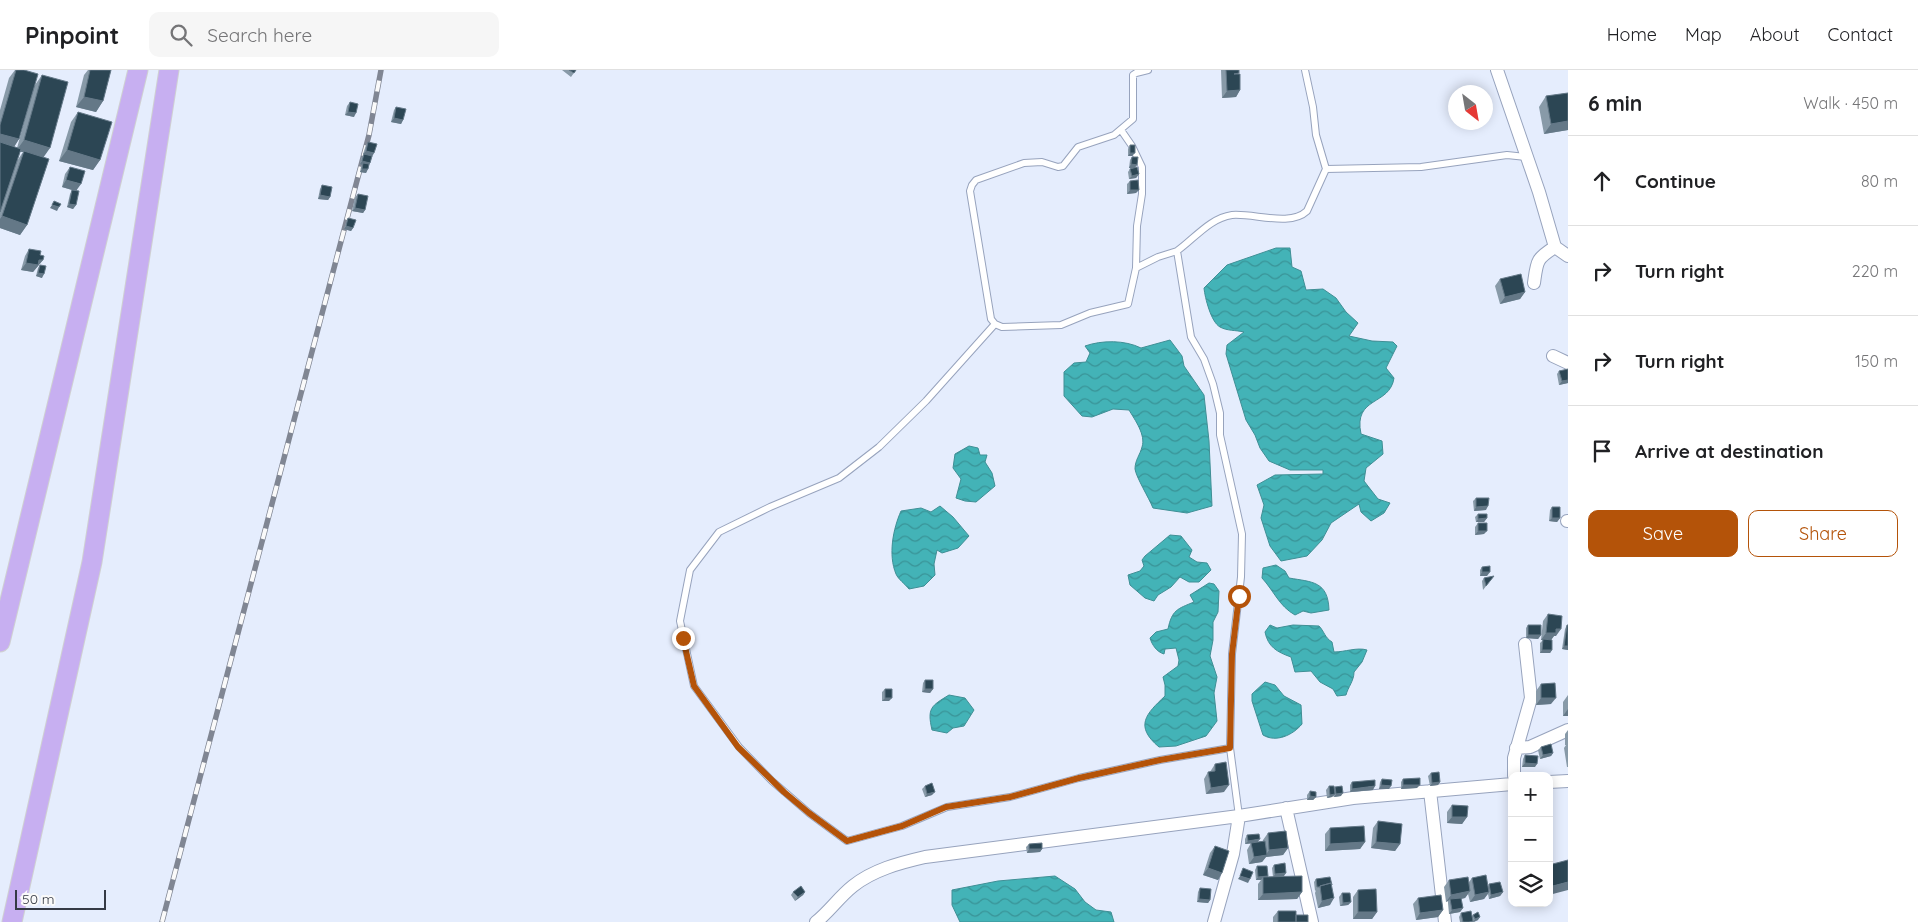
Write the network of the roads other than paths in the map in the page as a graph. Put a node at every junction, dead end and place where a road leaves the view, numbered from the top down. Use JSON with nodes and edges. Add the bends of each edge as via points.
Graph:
{"nodes":[{"id":1,"x":138,"y":70,"type":"edge"},
{"id":2,"x":169,"y":70,"type":"edge"},
{"id":3,"x":1148,"y":70,"type":"edge"},
{"id":4,"x":1305,"y":70,"type":"edge"},
{"id":5,"x":1496,"y":70,"type":"edge"},
{"id":6,"x":1121,"y":130,"type":"junction"},
{"id":7,"x":1528,"y":158,"type":"junction"},
{"id":8,"x":1326,"y":169,"type":"junction"},
{"id":9,"x":1555,"y":247,"type":"junction"},
{"id":10,"x":1177,"y":251,"type":"junction"},
{"id":11,"x":1568,"y":256,"type":"edge"},
{"id":12,"x":1136,"y":268,"type":"junction"},
{"id":13,"x":1534,"y":283,"type":"dead end"},
{"id":14,"x":995,"y":324,"type":"junction"},
{"id":15,"x":1553,"y":356,"type":"dead end"},
{"id":16,"x":1568,"y":363,"type":"edge"},
{"id":17,"x":0,"y":642,"type":"edge"},
{"id":18,"x":1525,"y":644,"type":"dead end"},
{"id":19,"x":1568,"y":730,"type":"edge"},
{"id":20,"x":1230,"y":748,"type":"junction"},
{"id":21,"x":1516,"y":748,"type":"junction"},
{"id":22,"x":1514,"y":772,"type":"edge"},
{"id":23,"x":1568,"y":781,"type":"edge"},
{"id":24,"x":1553,"y":782,"type":"edge"},
{"id":25,"x":1508,"y":784,"type":"edge"},
{"id":26,"x":1430,"y":792,"type":"junction"},
{"id":27,"x":1286,"y":808,"type":"junction"},
{"id":28,"x":1239,"y":816,"type":"junction"},
{"id":29,"x":12,"y":922,"type":"edge"},
{"id":30,"x":816,"y":922,"type":"edge"},
{"id":31,"x":1214,"y":922,"type":"edge"},
{"id":32,"x":1312,"y":922,"type":"edge"},
{"id":33,"x":1445,"y":922,"type":"edge"}],
"edges":[{"from":1,"to":17,"type":"main road"},
{"from":2,"to":29,"type":"main road","via":[[92,562]]},
{"from":3,"to":6,"type":"lane","via":[[1132,75],[1133,119]]},
{"from":4,"to":8,"type":"lane","via":[[1316,135]]},
{"from":5,"to":7,"type":"street"},
{"from":6,"to":12,"type":"lane","via":[[1142,167]]},
{"from":6,"to":14,"type":"lane","via":[[1078,147],[1063,166],[1024,163],[976,180],[972,185],[970,191],[989,309]]},
{"from":7,"to":8,"type":"lane","via":[[1508,154],[1421,167]]},
{"from":7,"to":9,"type":"street"},
{"from":8,"to":10,"type":"lane","via":[[1307,211],[1302,215],[1285,218],[1231,215],[1216,220]]},
{"from":9,"to":11,"type":"street"},
{"from":9,"to":13,"type":"street","via":[[1540,256]]},
{"from":10,"to":12,"type":"lane"},
{"from":10,"to":20,"type":"lane","via":[[1191,337],[1207,367],[1220,413],[1220,435],[1242,534],[1241,577],[1232,654]]},
{"from":12,"to":14,"type":"lane","via":[[1130,299],[1123,307],[1090,313],[1062,325],[1002,327]]},
{"from":14,"to":20,"type":"lane","via":[[926,401],[879,447],[839,478],[719,532],[690,570],[680,622],[694,686],[738,747],[809,813],[847,841],[902,826],[946,807],[1010,797],[1088,776]]},
{"from":15,"to":16,"type":"street"},
{"from":18,"to":21,"type":"street","via":[[1531,698]]},
{"from":19,"to":21,"type":"street","via":[[1530,747]]},
{"from":20,"to":28,"type":"lane"},
{"from":21,"to":22,"type":"street"},
{"from":23,"to":24,"type":"street"},
{"from":25,"to":26,"type":"street"},
{"from":26,"to":27,"type":"street","via":[[1353,798]]},
{"from":26,"to":33,"type":"street"},
{"from":27,"to":28,"type":"street"},
{"from":27,"to":32,"type":"street"},
{"from":28,"to":30,"type":"street","via":[[897,863],[870,874],[853,886]]},
{"from":28,"to":31,"type":"street","via":[[1233,854]]}]}
